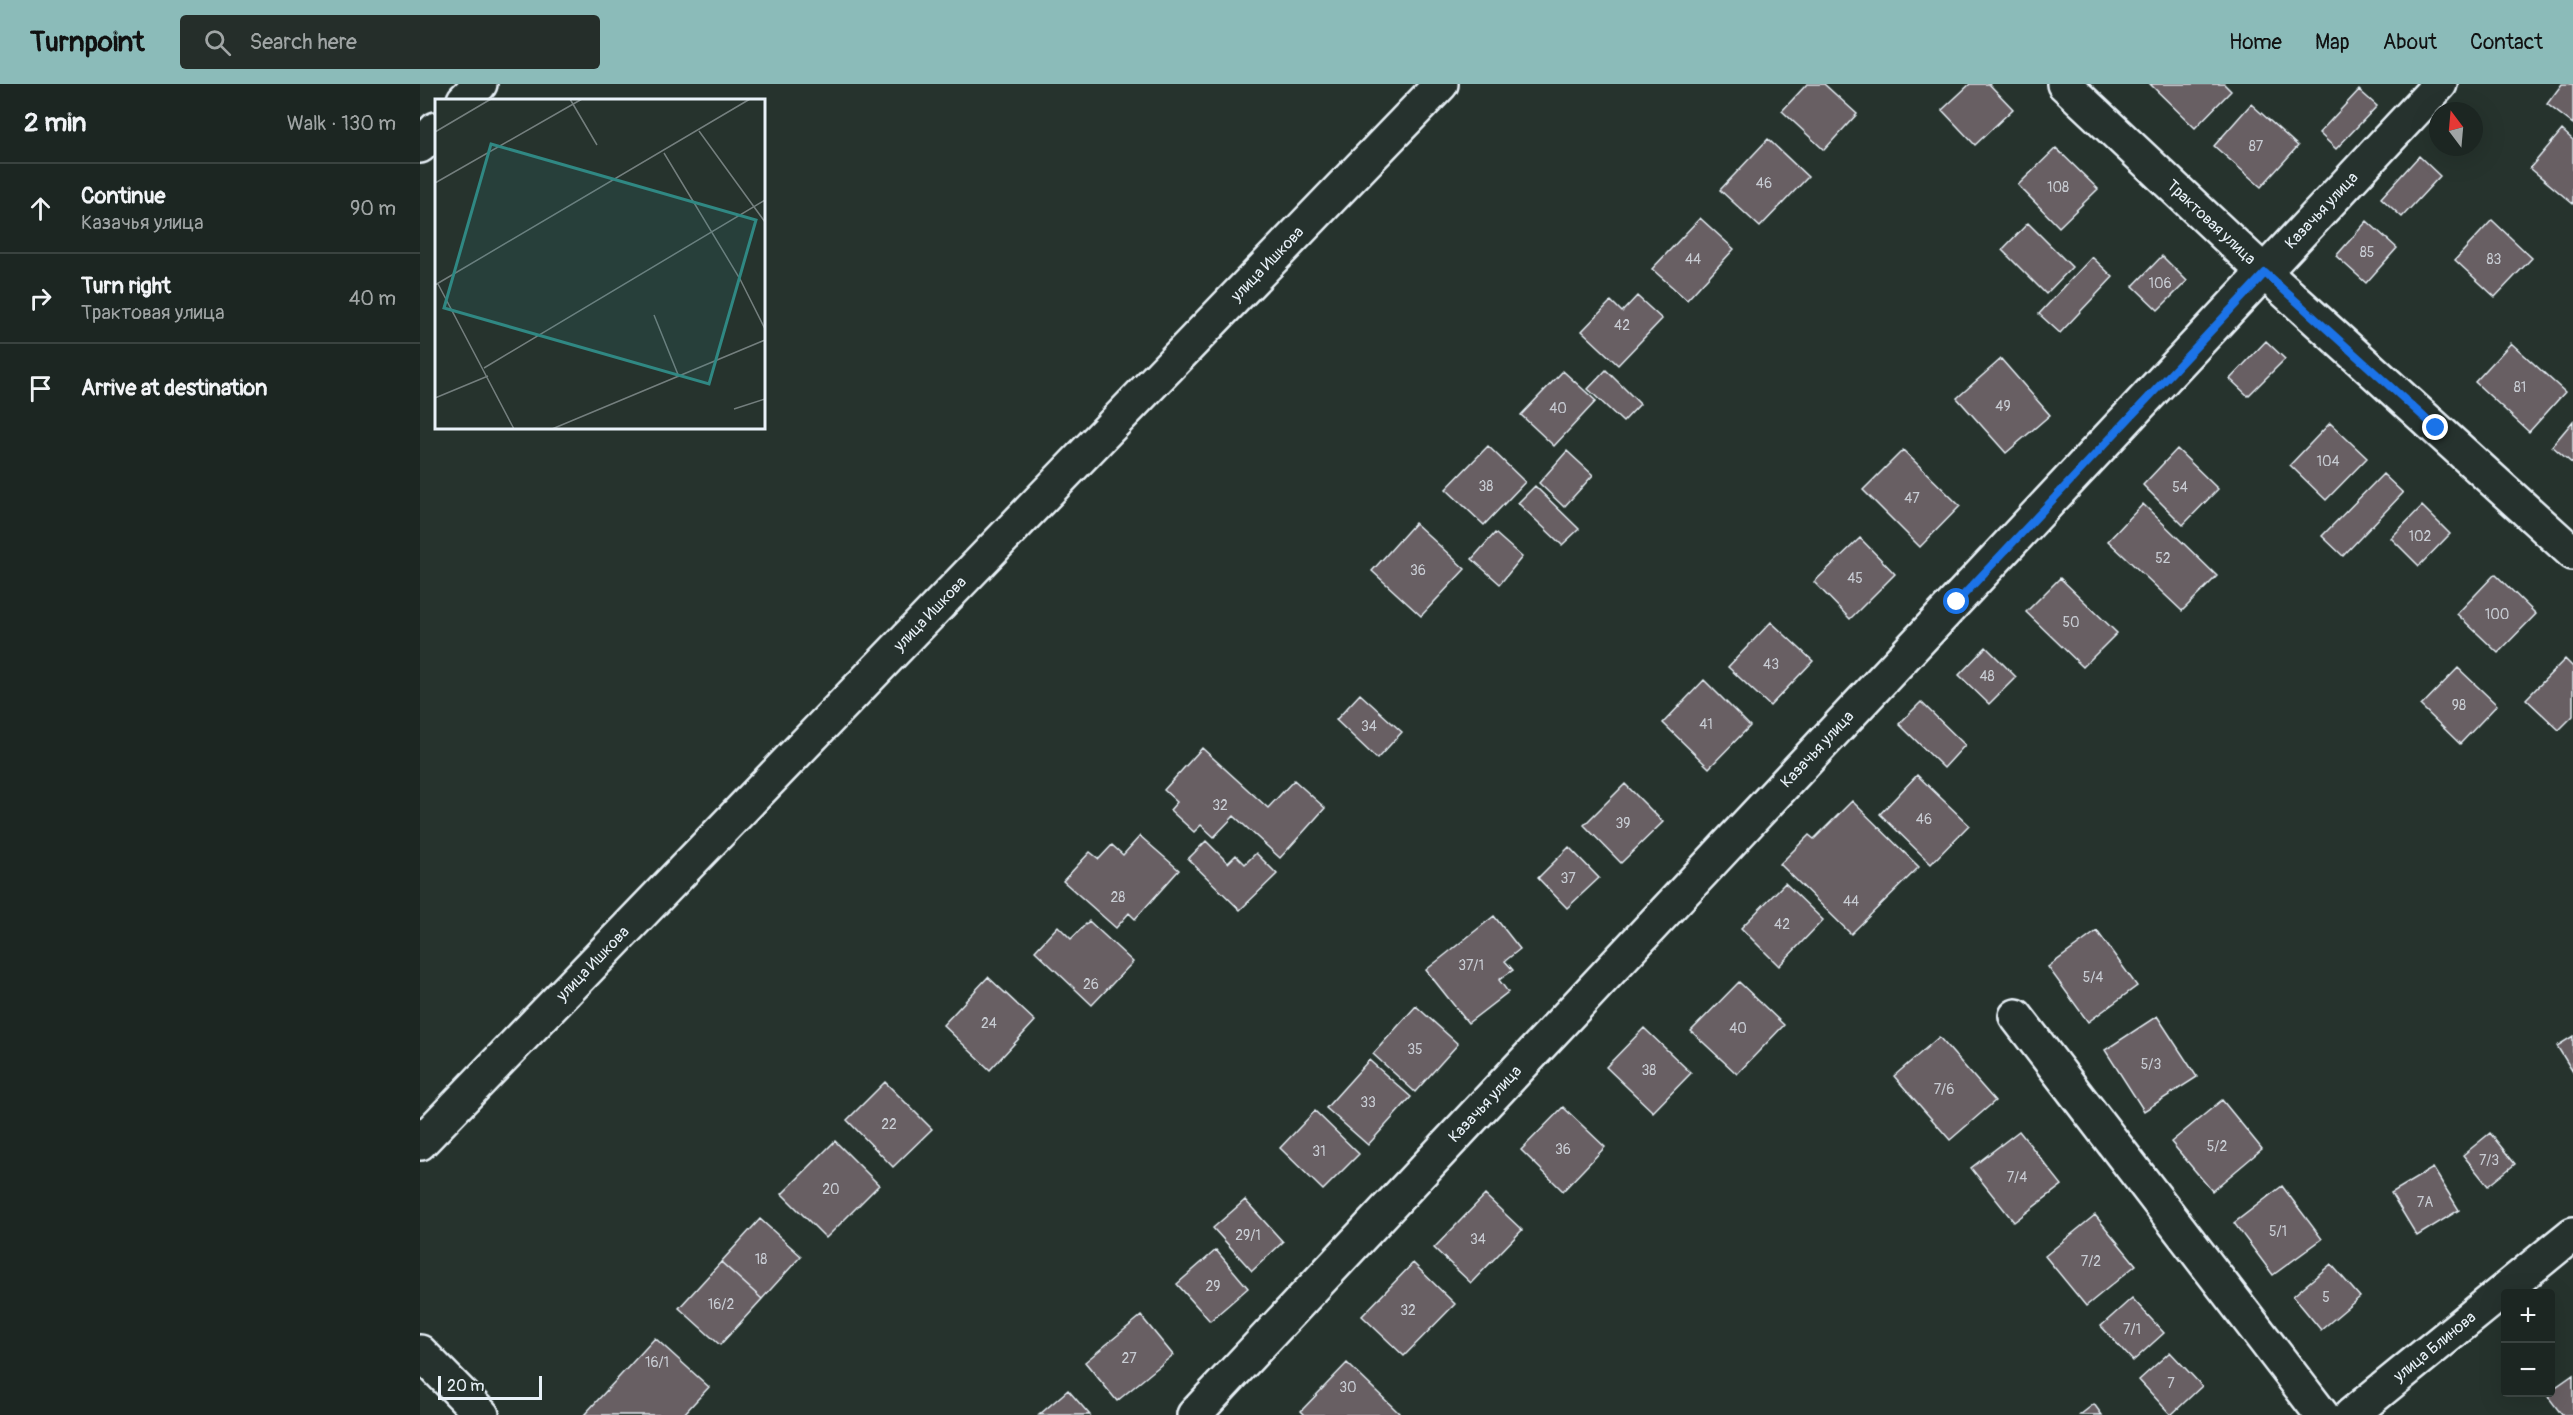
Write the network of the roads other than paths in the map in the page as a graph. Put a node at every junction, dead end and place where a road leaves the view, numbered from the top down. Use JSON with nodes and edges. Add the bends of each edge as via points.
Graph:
{"nodes":[{"id":1,"x":480,"y":84,"type":"edge"},
{"id":2,"x":1441,"y":84,"type":"edge"},
{"id":3,"x":2064,"y":84,"type":"edge"},
{"id":4,"x":2440,"y":84,"type":"edge"},
{"id":5,"x":465,"y":99,"type":"edge"},
{"id":6,"x":435,"y":130,"type":"edge"},
{"id":7,"x":420,"y":146,"type":"edge"},
{"id":8,"x":2265,"y":273,"type":"junction"},
{"id":9,"x":2573,"y":553,"type":"edge"},
{"id":10,"x":2016,"y":1016,"type":"dead end"},
{"id":11,"x":420,"y":1143,"type":"edge"},
{"id":12,"x":2573,"y":1234,"type":"edge"},
{"id":13,"x":420,"y":1352,"type":"edge"},
{"id":14,"x":482,"y":1415,"type":"edge"},
{"id":15,"x":1194,"y":1415,"type":"edge"},
{"id":16,"x":2322,"y":1415,"type":"edge"},
{"id":17,"x":2351,"y":1415,"type":"edge"}],
"edges":[{"from":1,"to":5,"type":"street"},
{"from":2,"to":11,"type":"street","name":"улица Ишкова"},
{"from":3,"to":8,"type":"street","name":"Трактовая улица"},
{"from":4,"to":8,"type":"street","name":"Казачья улица"},
{"from":6,"to":7,"type":"street"},
{"from":8,"to":9,"type":"street","name":"Трактовая улица"},
{"from":8,"to":15,"type":"street","name":"Казачья улица"},
{"from":10,"to":16,"type":"street"},
{"from":12,"to":17,"type":"street","name":"улица Блинова"},
{"from":13,"to":14,"type":"street"}]}
